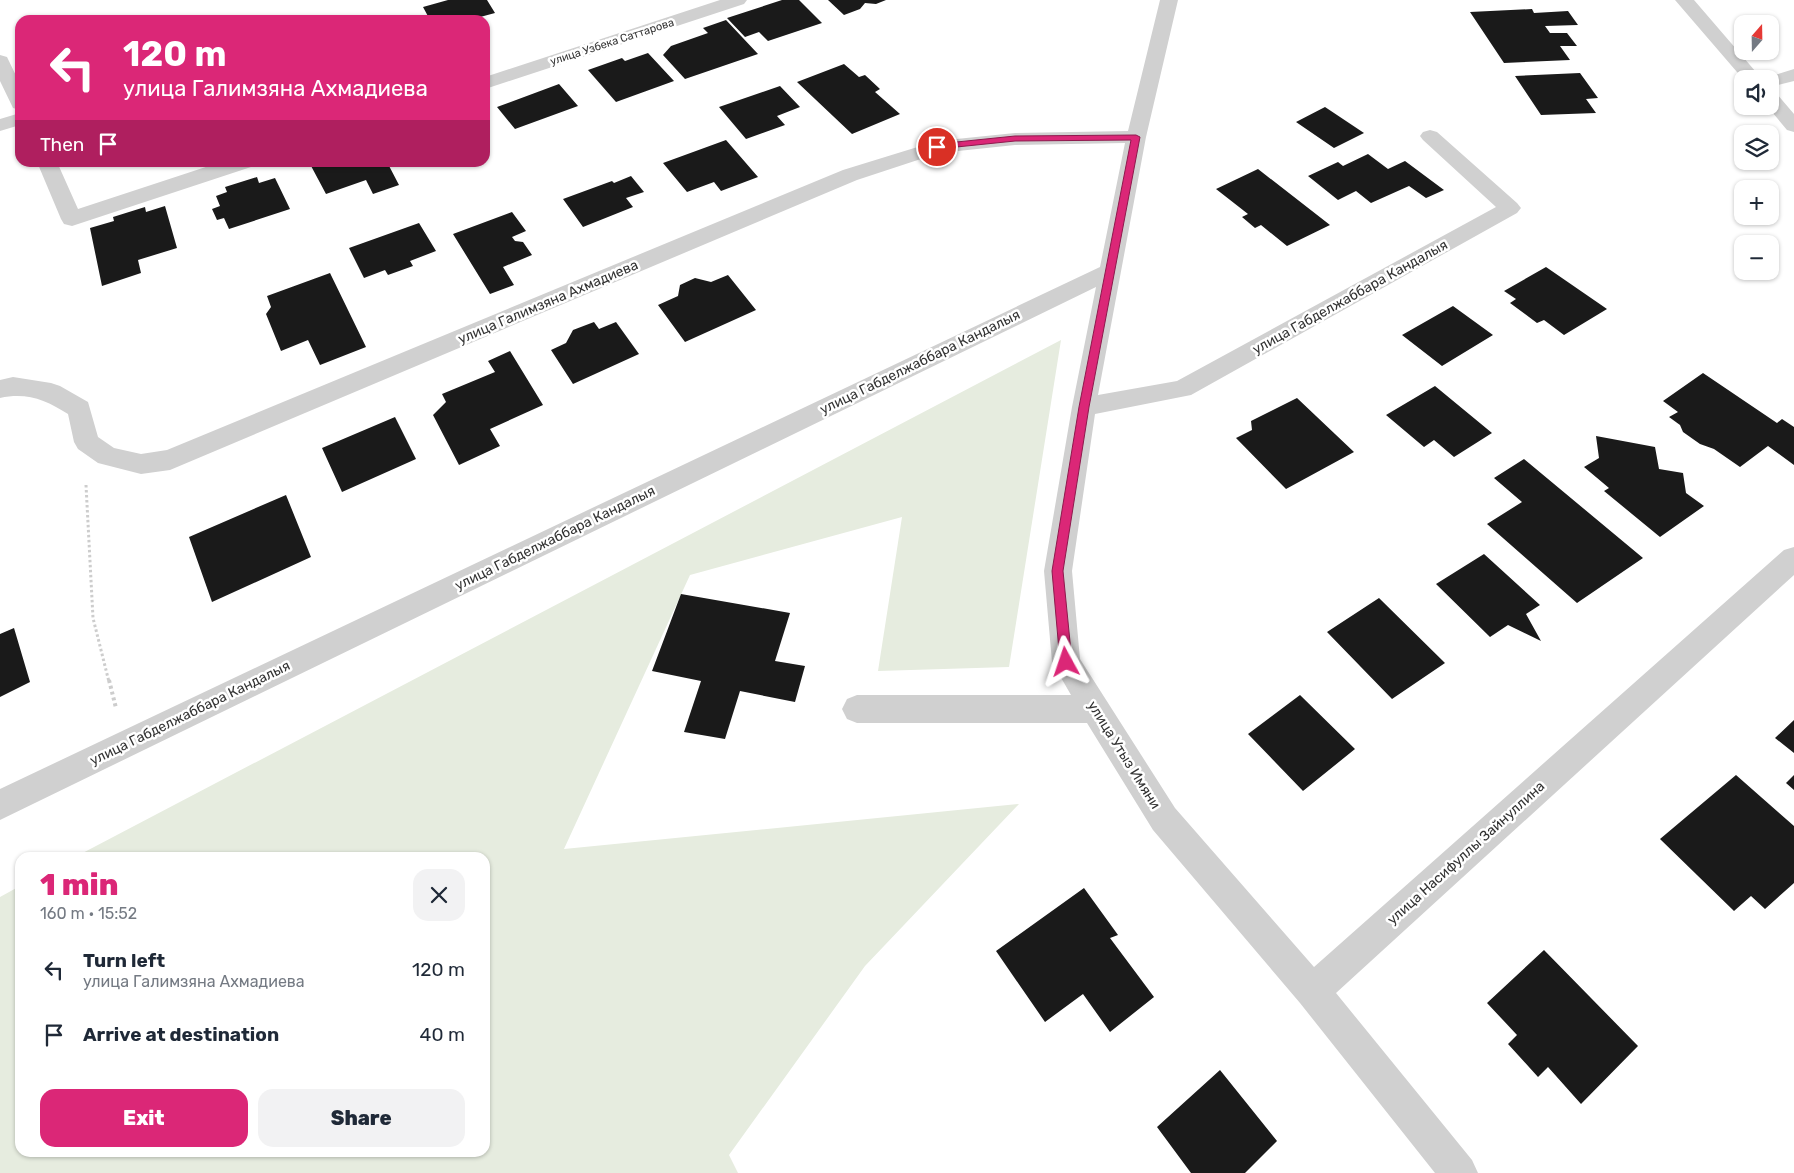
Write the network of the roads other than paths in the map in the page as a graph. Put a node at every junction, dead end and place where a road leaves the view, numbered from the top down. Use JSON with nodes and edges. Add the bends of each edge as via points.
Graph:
{"nodes":[{"id":1,"x":738,"y":0,"type":"edge"},
{"id":2,"x":1169,"y":0,"type":"edge"},
{"id":3,"x":1684,"y":0,"type":"edge"},
{"id":4,"x":0,"y":61,"type":"edge"},
{"id":5,"x":1745,"y":70,"type":"edge"},
{"id":6,"x":1794,"y":75,"type":"edge"},
{"id":7,"x":1779,"y":79,"type":"edge"},
{"id":8,"x":490,"y":81,"type":"edge"},
{"id":9,"x":15,"y":93,"type":"edge"},
{"id":10,"x":1779,"y":108,"type":"edge"},
{"id":11,"x":15,"y":120,"type":"edge"},
{"id":12,"x":0,"y":125,"type":"edge"},
{"id":13,"x":1794,"y":126,"type":"edge"},
{"id":14,"x":1430,"y":136,"type":"dead end"},
{"id":15,"x":1136,"y":137,"type":"junction"},
{"id":16,"x":49,"y":167,"type":"edge"},
{"id":17,"x":229,"y":167,"type":"edge"},
{"id":18,"x":1110,"y":271,"type":"junction"},
{"id":19,"x":0,"y":389,"type":"edge"},
{"id":20,"x":1084,"y":407,"type":"junction"},
{"id":21,"x":1794,"y":558,"type":"edge"},
{"id":22,"x":857,"y":709,"type":"dead end"},
{"id":23,"x":1096,"y":709,"type":"junction"},
{"id":24,"x":0,"y":805,"type":"edge"},
{"id":25,"x":1312,"y":992,"type":"junction"},
{"id":26,"x":1459,"y":1173,"type":"edge"}],
"edges":[{"from":1,"to":8,"type":"street","name":"улица Узбека Саттарова"},
{"from":2,"to":15,"type":"street","name":"улица Утыз Имяни"},
{"from":3,"to":5,"type":"street"},
{"from":4,"to":9,"type":"street"},
{"from":6,"to":7,"type":"street"},
{"from":10,"to":13,"type":"street"},
{"from":11,"to":12,"type":"street"},
{"from":14,"to":20,"type":"street","name":"улица Габделжаббара Кандалыя","via":[[1510,208],[1182,389]]},
{"from":15,"to":18,"type":"street","name":"улица Утыз Имяни"},
{"from":15,"to":19,"type":"street","name":"улица Галимзяна Ахмадиева","via":[[1015,139],[937,147],[850,175],[170,460],[141,464],[107,456],[87,442],[79,409],[52,392],[13,386]]},
{"from":16,"to":17,"type":"street","via":[[72,219]]},
{"from":18,"to":20,"type":"street","name":"улица Утыз Имяни"},
{"from":18,"to":24,"type":"street","name":"улица Габделжаббара Кандалыя"},
{"from":20,"to":23,"type":"street","name":"улица Утыз Имяни","via":[[1058,571],[1066,662]]},
{"from":21,"to":25,"type":"street","name":"улица Насифуллы Зайнуллина"},
{"from":22,"to":23,"type":"street"},
{"from":23,"to":25,"type":"street","name":"улица Утыз Имяни","via":[[1164,819]]},
{"from":25,"to":26,"type":"street"}]}
